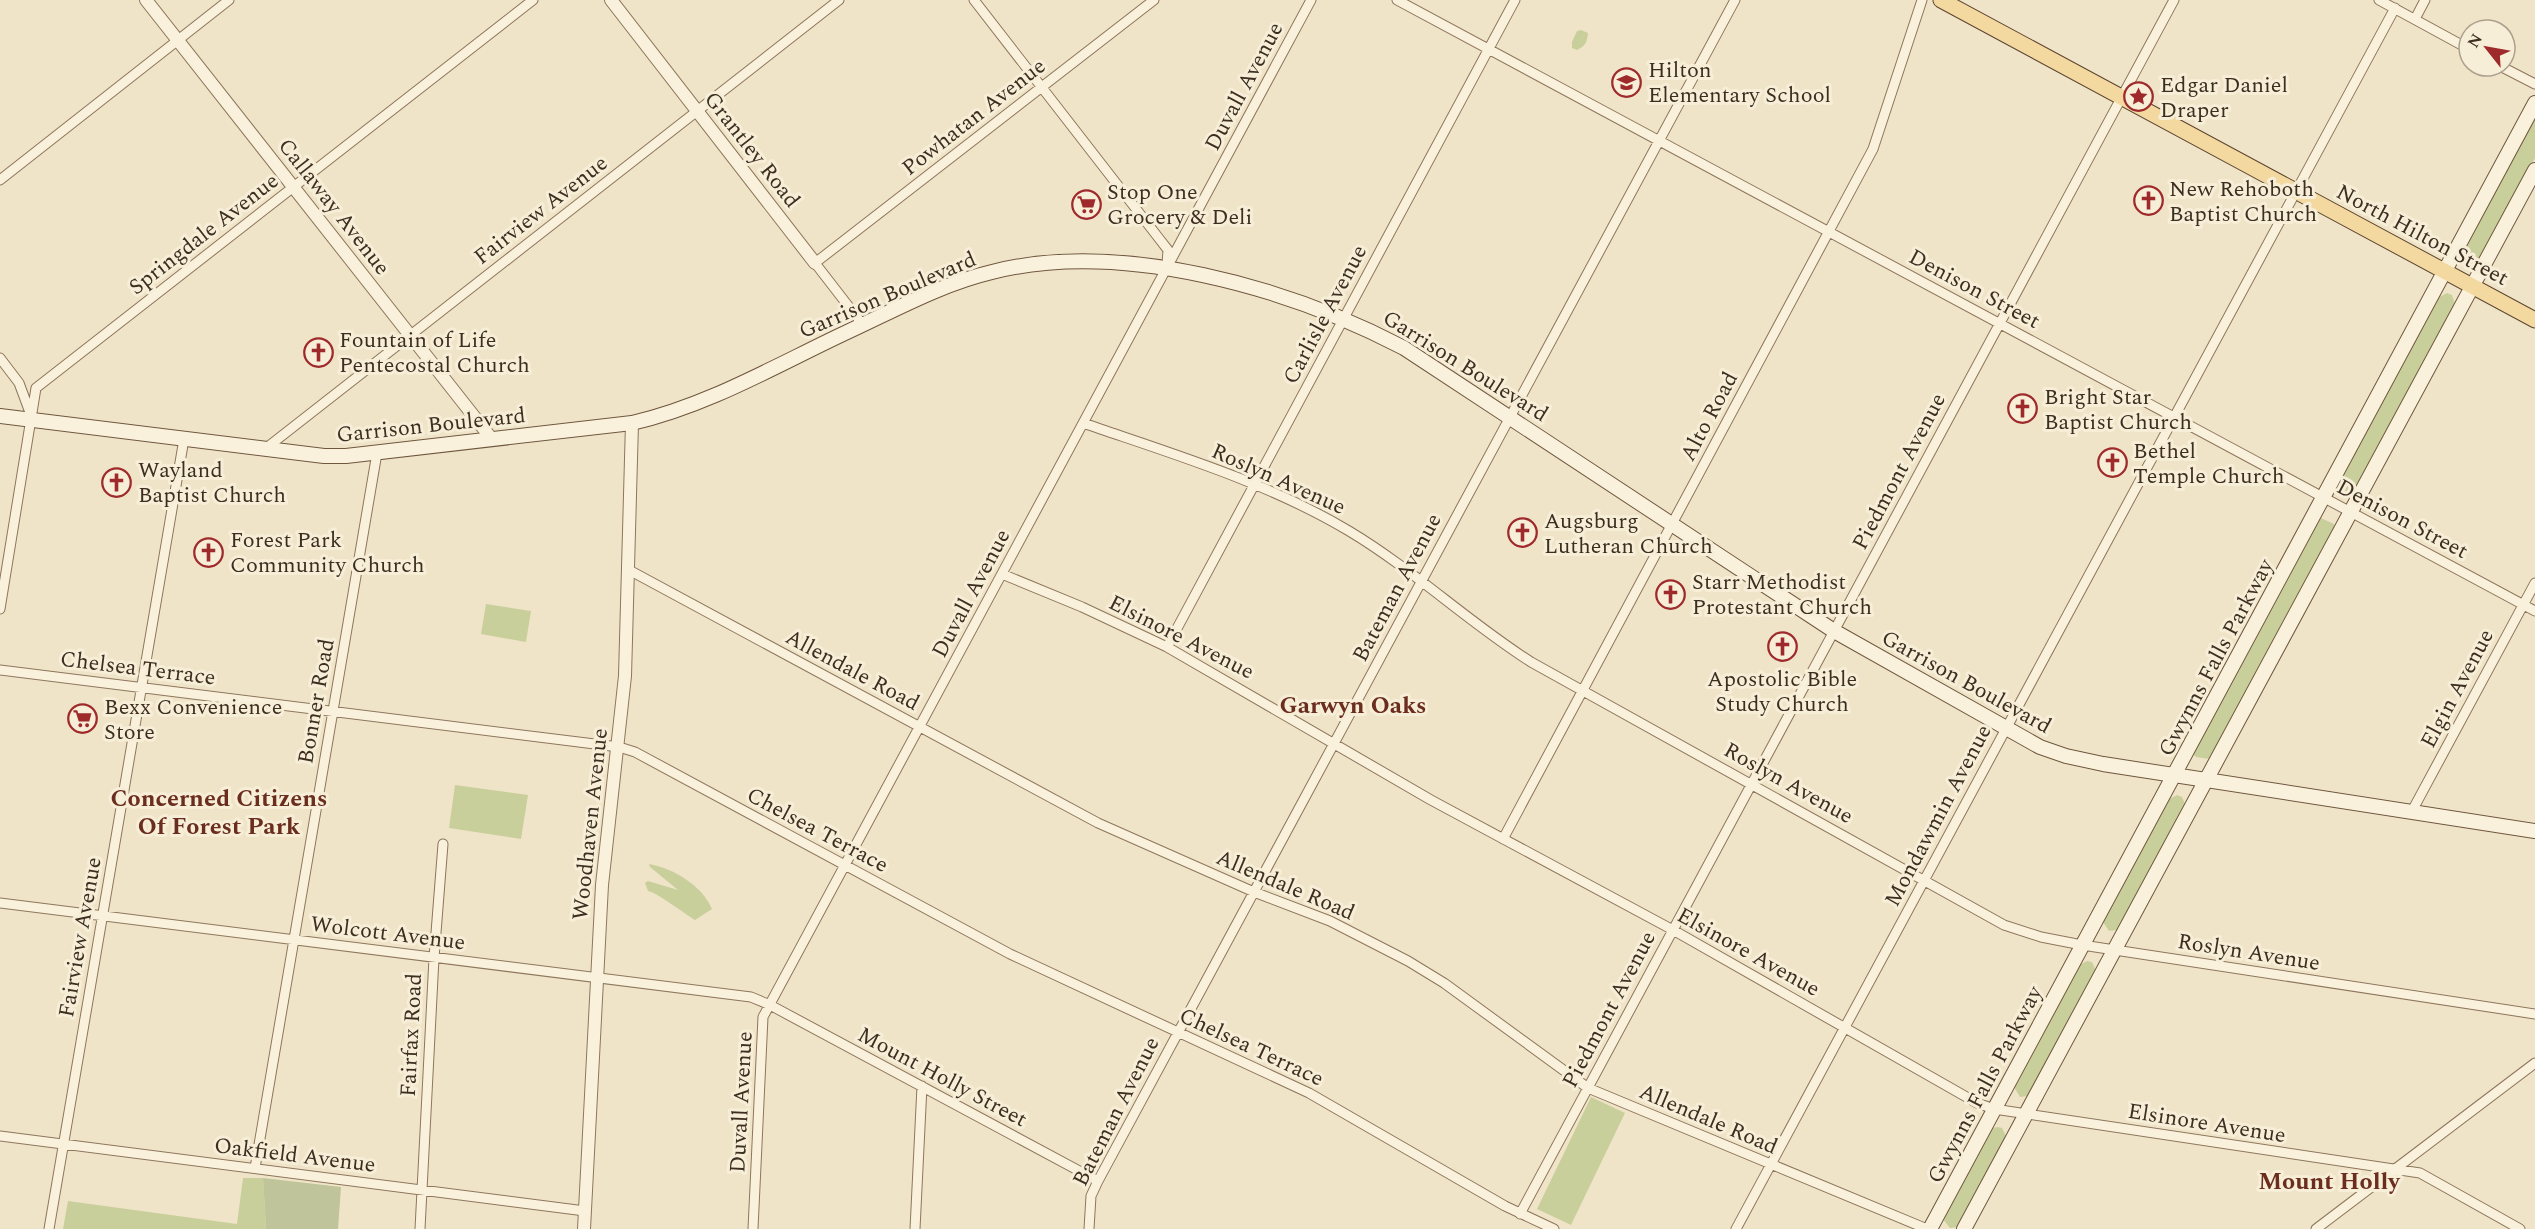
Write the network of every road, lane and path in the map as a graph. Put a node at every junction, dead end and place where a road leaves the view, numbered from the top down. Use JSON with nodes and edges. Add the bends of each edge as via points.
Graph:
{"nodes":[{"id":1,"x":146,"y":0,"type":"edge"},
{"id":2,"x":229,"y":0,"type":"edge"},
{"id":3,"x":533,"y":0,"type":"edge"},
{"id":4,"x":611,"y":0,"type":"edge"},
{"id":5,"x":839,"y":0,"type":"edge"},
{"id":6,"x":974,"y":0,"type":"edge"},
{"id":7,"x":1154,"y":0,"type":"edge"},
{"id":8,"x":1311,"y":0,"type":"edge"},
{"id":9,"x":1397,"y":0,"type":"edge"},
{"id":10,"x":1515,"y":0,"type":"edge"},
{"id":11,"x":1735,"y":0,"type":"edge"},
{"id":12,"x":1922,"y":0,"type":"edge"},
{"id":13,"x":1941,"y":0,"type":"edge"},
{"id":14,"x":2174,"y":0,"type":"edge"},
{"id":15,"x":2379,"y":0,"type":"edge"},
{"id":16,"x":2425,"y":0,"type":"edge"},
{"id":17,"x":2395,"y":8,"type":"junction"},
{"id":18,"x":2415,"y":19,"type":"junction"},
{"id":19,"x":178,"y":40,"type":"junction"},
{"id":20,"x":2457,"y":42,"type":"edge"},
{"id":21,"x":1489,"y":49,"type":"junction"},
{"id":22,"x":2517,"y":75,"type":"edge"},
{"id":23,"x":2535,"y":84,"type":"edge"},
{"id":24,"x":1041,"y":87,"type":"junction"},
{"id":25,"x":2122,"y":98,"type":"junction"},
{"id":26,"x":2535,"y":103,"type":"edge"},
{"id":27,"x":697,"y":111,"type":"junction"},
{"id":28,"x":1659,"y":141,"type":"junction"},
{"id":29,"x":2535,"y":170,"type":"edge"},
{"id":30,"x":0,"y":180,"type":"edge"},
{"id":31,"x":293,"y":187,"type":"junction"},
{"id":32,"x":2296,"y":192,"type":"junction"},
{"id":33,"x":1829,"y":232,"type":"junction"},
{"id":34,"x":815,"y":263,"type":"junction"},
{"id":35,"x":1166,"y":269,"type":"junction"},
{"id":36,"x":2445,"y":271,"type":"junction"},
{"id":37,"x":2472,"y":286,"type":"junction"},
{"id":38,"x":1344,"y":318,"type":"junction"},
{"id":39,"x":2535,"y":320,"type":"edge"},
{"id":40,"x":2000,"y":324,"type":"junction"},
{"id":41,"x":863,"y":325,"type":"junction"},
{"id":42,"x":410,"y":336,"type":"junction"},
{"id":43,"x":0,"y":358,"type":"edge"},
{"id":44,"x":0,"y":416,"type":"edge"},
{"id":45,"x":1510,"y":416,"type":"junction"},
{"id":46,"x":2174,"y":417,"type":"junction"},
{"id":47,"x":33,"y":420,"type":"junction"},
{"id":48,"x":632,"y":423,"type":"junction"},
{"id":49,"x":1083,"y":423,"type":"junction"},
{"id":50,"x":491,"y":438,"type":"junction"},
{"id":51,"x":184,"y":439,"type":"junction"},
{"id":52,"x":266,"y":449,"type":"junction"},
{"id":53,"x":377,"y":453,"type":"junction"},
{"id":54,"x":1254,"y":484,"type":"junction"},
{"id":55,"x":2324,"y":498,"type":"junction"},
{"id":56,"x":2349,"y":511,"type":"junction"},
{"id":57,"x":1672,"y":523,"type":"junction"},
{"id":58,"x":629,"y":570,"type":"junction"},
{"id":59,"x":1002,"y":574,"type":"junction"},
{"id":60,"x":1421,"y":582,"type":"junction"},
{"id":61,"x":2535,"y":583,"type":"edge"},
{"id":62,"x":2524,"y":604,"type":"junction"},
{"id":63,"x":0,"y":609,"type":"edge"},
{"id":64,"x":2535,"y":611,"type":"edge"},
{"id":65,"x":1834,"y":631,"type":"junction"},
{"id":66,"x":1167,"y":647,"type":"junction"},
{"id":67,"x":0,"y":669,"type":"edge"},
{"id":68,"x":141,"y":687,"type":"junction"},
{"id":69,"x":1582,"y":691,"type":"junction"},
{"id":70,"x":333,"y":711,"type":"junction"},
{"id":71,"x":919,"y":727,"type":"junction"},
{"id":72,"x":2006,"y":729,"type":"junction"},
{"id":73,"x":1333,"y":744,"type":"junction"},
{"id":74,"x":619,"y":747,"type":"junction"},
{"id":75,"x":2176,"y":774,"type":"junction"},
{"id":76,"x":2206,"y":779,"type":"junction"},
{"id":77,"x":1752,"y":783,"type":"junction"},
{"id":78,"x":2412,"y":811,"type":"junction"},
{"id":79,"x":2535,"y":831,"type":"edge"},
{"id":80,"x":1503,"y":839,"type":"junction"},
{"id":81,"x":443,"y":844,"type":"dead end"},
{"id":82,"x":844,"y":866,"type":"junction"},
{"id":83,"x":1925,"y":880,"type":"junction"},
{"id":84,"x":1254,"y":892,"type":"junction"},
{"id":85,"x":0,"y":903,"type":"edge"},
{"id":86,"x":102,"y":916,"type":"junction"},
{"id":87,"x":1673,"y":930,"type":"junction"},
{"id":88,"x":294,"y":940,"type":"junction"},
{"id":89,"x":2082,"y":945,"type":"junction"},
{"id":90,"x":2114,"y":950,"type":"junction"},
{"id":91,"x":434,"y":958,"type":"junction"},
{"id":92,"x":596,"y":978,"type":"junction"},
{"id":93,"x":770,"y":1005,"type":"junction"},
{"id":94,"x":2535,"y":1014,"type":"edge"},
{"id":95,"x":1845,"y":1028,"type":"junction"},
{"id":96,"x":1178,"y":1032,"type":"junction"},
{"id":97,"x":2535,"y":1063,"type":"edge"},
{"id":98,"x":922,"y":1086,"type":"junction"},
{"id":99,"x":1588,"y":1088,"type":"junction"},
{"id":100,"x":1994,"y":1109,"type":"junction"},
{"id":101,"x":2025,"y":1114,"type":"junction"},
{"id":102,"x":0,"y":1136,"type":"edge"},
{"id":103,"x":63,"y":1144,"type":"junction"},
{"id":104,"x":1771,"y":1165,"type":"junction"},
{"id":105,"x":255,"y":1168,"type":"junction"},
{"id":106,"x":2391,"y":1170,"type":"junction"},
{"id":107,"x":1098,"y":1181,"type":"junction"},
{"id":108,"x":422,"y":1189,"type":"junction"},
{"id":109,"x":585,"y":1211,"type":"junction"},
{"id":110,"x":1520,"y":1214,"type":"junction"},
{"id":111,"x":49,"y":1229,"type":"edge"},
{"id":112,"x":420,"y":1229,"type":"edge"},
{"id":113,"x":584,"y":1229,"type":"edge"},
{"id":114,"x":753,"y":1229,"type":"edge"},
{"id":115,"x":915,"y":1229,"type":"edge"},
{"id":116,"x":1089,"y":1229,"type":"edge"},
{"id":117,"x":1554,"y":1229,"type":"edge"},
{"id":118,"x":1736,"y":1229,"type":"edge"},
{"id":119,"x":1928,"y":1229,"type":"edge"},
{"id":120,"x":1964,"y":1229,"type":"edge"},
{"id":121,"x":2316,"y":1229,"type":"edge"},
{"id":122,"x":2520,"y":1229,"type":"edge"}],
"edges":[{"from":1,"to":19,"type":"street","name":"Callaway Avenue"},
{"from":2,"to":19,"type":"street"},
{"from":3,"to":31,"type":"street","name":"Springdale Avenue"},
{"from":4,"to":27,"type":"street","name":"Grantley Road"},
{"from":5,"to":27,"type":"street","name":"Fairview Avenue"},
{"from":6,"to":24,"type":"street"},
{"from":7,"to":24,"type":"street","name":"Powhatan Avenue"},
{"from":8,"to":35,"type":"street","name":"Duvall Avenue"},
{"from":9,"to":21,"type":"street","name":"Denison Street"},
{"from":10,"to":21,"type":"street","name":"Carlisle Avenue"},
{"from":11,"to":28,"type":"street","name":"Bateman Avenue"},
{"from":12,"to":33,"type":"street","name":"Alto Road","via":[[1880,135]]},
{"from":13,"to":25,"type":"main road","name":"North Hilton Street"},
{"from":14,"to":25,"type":"street","name":"Piedmont Avenue"},
{"from":15,"to":17,"type":"street"},
{"from":16,"to":18,"type":"street"},
{"from":17,"to":18,"type":"street"},
{"from":17,"to":32,"type":"street","name":"Mondawmin Avenue"},
{"from":18,"to":20,"type":"street"},
{"from":19,"to":30,"type":"street"},
{"from":19,"to":31,"type":"street","name":"Callaway Avenue"},
{"from":21,"to":28,"type":"street","name":"Denison Street"},
{"from":21,"to":38,"type":"street","name":"Carlisle Avenue"},
{"from":22,"to":23,"type":"street"},
{"from":24,"to":34,"type":"street","name":"Powhatan Avenue"},
{"from":24,"to":35,"type":"street","via":[[1168,250]]},
{"from":25,"to":32,"type":"main road","name":"North Hilton Street"},
{"from":25,"to":40,"type":"street","name":"Piedmont Avenue"},
{"from":26,"to":36,"type":"main road","name":"Gwynns Falls Parkway"},
{"from":27,"to":34,"type":"street","name":"Grantley Road"},
{"from":27,"to":42,"type":"street","name":"Fairview Avenue"},
{"from":28,"to":33,"type":"street","name":"Denison Street"},
{"from":28,"to":45,"type":"street","name":"Bateman Avenue"},
{"from":29,"to":37,"type":"main road"},
{"from":31,"to":42,"type":"street","name":"Callaway Avenue"},
{"from":31,"to":47,"type":"street","name":"Springdale Avenue","via":[[36,388]]},
{"from":32,"to":36,"type":"main road","name":"North Hilton Street"},
{"from":32,"to":46,"type":"street","name":"Mondawmin Avenue"},
{"from":33,"to":40,"type":"street","name":"Denison Street"},
{"from":33,"to":57,"type":"street","name":"Alto Road"},
{"from":34,"to":41,"type":"street","name":"Grantley Road"},
{"from":35,"to":38,"type":"main road","name":"Garrison Boulevard","via":[[1280,295]]},
{"from":35,"to":41,"type":"main road","name":"Garrison Boulevard","via":[[1076,262],[1018,266],[971,278]]},
{"from":35,"to":49,"type":"street","name":"Duvall Avenue"},
{"from":36,"to":37,"type":"main road","name":"North Hilton Street"},
{"from":36,"to":55,"type":"main road","name":"Gwynns Falls Parkway"},
{"from":37,"to":39,"type":"main road","name":"North Hilton Street"},
{"from":37,"to":56,"type":"main road"},
{"from":38,"to":45,"type":"main road","name":"Garrison Boulevard","via":[[1404,348]]},
{"from":38,"to":54,"type":"street","name":"Carlisle Avenue"},
{"from":40,"to":46,"type":"street","name":"Denison Street"},
{"from":40,"to":65,"type":"street","name":"Piedmont Avenue"},
{"from":41,"to":48,"type":"main road","name":"Garrison Boulevard","via":[[700,400]]},
{"from":42,"to":50,"type":"street","name":"Callaway Avenue"},
{"from":42,"to":52,"type":"street","name":"Fairview Avenue"},
{"from":43,"to":47,"type":"street","via":[[19,383]]},
{"from":44,"to":47,"type":"main road","name":"Garrison Boulevard"},
{"from":45,"to":57,"type":"main road","name":"Garrison Boulevard"},
{"from":45,"to":60,"type":"street","name":"Bateman Avenue"},
{"from":46,"to":55,"type":"street","name":"Denison Street"},
{"from":46,"to":72,"type":"street","name":"Mondawmin Avenue"},
{"from":47,"to":51,"type":"main road","name":"Garrison Boulevard"},
{"from":47,"to":63,"type":"street","name":"Springdale Avenue"},
{"from":48,"to":50,"type":"main road","name":"Garrison Boulevard"},
{"from":48,"to":58,"type":"street","name":"Woodhaven Avenue"},
{"from":49,"to":54,"type":"street","name":"Roslyn Avenue"},
{"from":49,"to":59,"type":"street","name":"Duvall Avenue"},
{"from":50,"to":53,"type":"main road","name":"Garrison Boulevard"},
{"from":51,"to":52,"type":"main road","name":"Garrison Boulevard"},
{"from":51,"to":68,"type":"street","name":"Fairview Avenue"},
{"from":52,"to":53,"type":"main road","name":"Garrison Boulevard","via":[[324,456]]},
{"from":53,"to":70,"type":"street","name":"Bonner Road"},
{"from":54,"to":60,"type":"street","name":"Roslyn Avenue","via":[[1351,532]]},
{"from":54,"to":66,"type":"street","name":"Carlisle Avenue"},
{"from":55,"to":56,"type":"street","name":"Denison Street"},
{"from":55,"to":75,"type":"main road","name":"Gwynns Falls Parkway"},
{"from":56,"to":62,"type":"street","name":"Denison Street"},
{"from":56,"to":76,"type":"main road"},
{"from":57,"to":65,"type":"main road","name":"Garrison Boulevard"},
{"from":57,"to":69,"type":"street","name":"Alto Road"},
{"from":58,"to":71,"type":"street","name":"Allendale Road"},
{"from":58,"to":74,"type":"street","name":"Woodhaven Avenue"},
{"from":59,"to":66,"type":"street","name":"Elsinore Avenue"},
{"from":59,"to":71,"type":"street","name":"Duvall Avenue"},
{"from":60,"to":69,"type":"street","name":"Roslyn Avenue","via":[[1504,645]]},
{"from":60,"to":73,"type":"street","name":"Bateman Avenue"},
{"from":61,"to":62,"type":"street","name":"Elgin Avenue"},
{"from":62,"to":64,"type":"street","name":"Denison Street"},
{"from":62,"to":78,"type":"street","name":"Elgin Avenue"},
{"from":65,"to":72,"type":"main road","name":"Garrison Boulevard"},
{"from":65,"to":77,"type":"street","name":"Piedmont Avenue"},
{"from":66,"to":73,"type":"street","name":"Elsinore Avenue"},
{"from":67,"to":68,"type":"street","name":"Chelsea Terrace"},
{"from":68,"to":70,"type":"street","name":"Chelsea Terrace"},
{"from":68,"to":86,"type":"street","name":"Fairview Avenue"},
{"from":69,"to":77,"type":"street","name":"Roslyn Avenue"},
{"from":69,"to":80,"type":"street","name":"Alto Road"},
{"from":70,"to":74,"type":"street","name":"Chelsea Terrace"},
{"from":70,"to":88,"type":"street","name":"Bonner Road"},
{"from":71,"to":82,"type":"street","name":"Duvall Avenue"},
{"from":71,"to":84,"type":"street","name":"Allendale Road","via":[[1098,823]]},
{"from":72,"to":75,"type":"main road","name":"Garrison Boulevard","via":[[2066,756]]},
{"from":72,"to":83,"type":"street","name":"Mondawmin Avenue"},
{"from":73,"to":80,"type":"street","name":"Elsinore Avenue"},
{"from":73,"to":84,"type":"street","name":"Bateman Avenue"},
{"from":74,"to":82,"type":"street","name":"Chelsea Terrace"},
{"from":74,"to":92,"type":"street","name":"Woodhaven Avenue","via":[[607,830]]},
{"from":75,"to":76,"type":"main road","name":"Garrison Boulevard"},
{"from":75,"to":89,"type":"main road","name":"Gwynns Falls Parkway"},
{"from":76,"to":78,"type":"main road","name":"Garrison Boulevard"},
{"from":76,"to":90,"type":"main road"},
{"from":77,"to":83,"type":"street","name":"Roslyn Avenue"},
{"from":77,"to":87,"type":"street","name":"Piedmont Avenue"},
{"from":78,"to":79,"type":"main road","name":"Garrison Boulevard"},
{"from":80,"to":87,"type":"street","name":"Elsinore Avenue"},
{"from":81,"to":91,"type":"street","name":"Fairfax Road"},
{"from":82,"to":93,"type":"street","name":"Duvall Avenue"},
{"from":82,"to":96,"type":"street","name":"Chelsea Terrace","via":[[1010,954]]},
{"from":83,"to":89,"type":"street","name":"Roslyn Avenue","via":[[2023,932]]},
{"from":83,"to":95,"type":"street","name":"Mondawmin Avenue"},
{"from":84,"to":96,"type":"street","name":"Bateman Avenue"},
{"from":84,"to":99,"type":"street","name":"Allendale Road","via":[[1330,921],[1407,961],[1444,983]]},
{"from":85,"to":86,"type":"street","name":"Wolcott Avenue"},
{"from":86,"to":88,"type":"street","name":"Wolcott Avenue"},
{"from":86,"to":103,"type":"street","name":"Fairview Avenue"},
{"from":87,"to":95,"type":"street","name":"Elsinore Avenue"},
{"from":87,"to":99,"type":"street","name":"Piedmont Avenue"},
{"from":88,"to":91,"type":"street","name":"Wolcott Avenue"},
{"from":88,"to":105,"type":"street","name":"Bonner Road"},
{"from":89,"to":90,"type":"street","name":"Roslyn Avenue"},
{"from":89,"to":100,"type":"main road","name":"Gwynns Falls Parkway"},
{"from":90,"to":94,"type":"street","name":"Roslyn Avenue"},
{"from":90,"to":101,"type":"main road"},
{"from":91,"to":92,"type":"street","name":"Wolcott Avenue"},
{"from":91,"to":108,"type":"street","name":"Fairfax Road"},
{"from":92,"to":93,"type":"street","name":"Wolcott Avenue","via":[[751,997]]},
{"from":92,"to":109,"type":"street","name":"Woodhaven Avenue"},
{"from":93,"to":98,"type":"street","name":"Mount Holly Street"},
{"from":93,"to":114,"type":"street","name":"Duvall Avenue","via":[[764,1017]]},
{"from":95,"to":100,"type":"street","name":"Elsinore Avenue"},
{"from":95,"to":104,"type":"street","name":"Mondawmin Avenue"},
{"from":96,"to":107,"type":"street","name":"Bateman Avenue"},
{"from":96,"to":110,"type":"street","name":"Chelsea Terrace","via":[[1309,1093]]},
{"from":97,"to":106,"type":"street"},
{"from":98,"to":107,"type":"street","name":"Mount Holly Street"},
{"from":98,"to":115,"type":"street"},
{"from":99,"to":104,"type":"street","name":"Allendale Road"},
{"from":99,"to":110,"type":"street","name":"Piedmont Avenue"},
{"from":100,"to":101,"type":"street","name":"Elsinore Avenue"},
{"from":100,"to":119,"type":"main road","name":"Gwynns Falls Parkway"},
{"from":101,"to":106,"type":"street","name":"Elsinore Avenue"},
{"from":101,"to":120,"type":"main road"},
{"from":102,"to":103,"type":"street","name":"Oakfield Avenue"},
{"from":103,"to":105,"type":"street","name":"Oakfield Avenue"},
{"from":103,"to":111,"type":"street","name":"Fairview Avenue"},
{"from":104,"to":118,"type":"street","name":"Mondawmin Avenue"},
{"from":104,"to":119,"type":"street","name":"Allendale Road"},
{"from":105,"to":108,"type":"street","name":"Oakfield Avenue"},
{"from":106,"to":121,"type":"street"},
{"from":106,"to":122,"type":"street","name":"Elsinore Avenue","via":[[2420,1173]]},
{"from":107,"to":116,"type":"street","name":"Bateman Avenue","via":[[1091,1196]]},
{"from":108,"to":109,"type":"street","name":"Oakfield Avenue"},
{"from":108,"to":112,"type":"street","name":"Fairfax Road"},
{"from":109,"to":113,"type":"street","name":"Woodhaven Avenue"},
{"from":110,"to":117,"type":"street","name":"Chelsea Terrace"}]}
